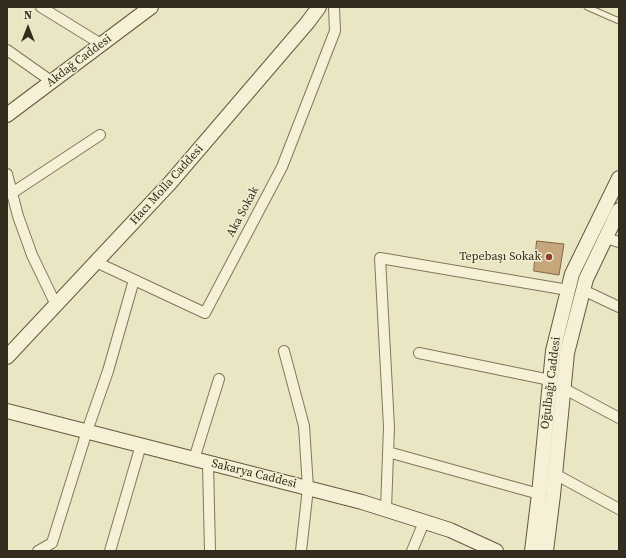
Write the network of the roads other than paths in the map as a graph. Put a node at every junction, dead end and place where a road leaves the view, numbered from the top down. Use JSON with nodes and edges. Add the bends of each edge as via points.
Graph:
{"nodes":[{"id":1,"x":42,"y":7,"type":"edge"},
{"id":2,"x":149,"y":7,"type":"edge"},
{"id":3,"x":319,"y":7,"type":"edge"},
{"id":4,"x":334,"y":7,"type":"edge"},
{"id":5,"x":587,"y":7,"type":"edge"},
{"id":6,"x":619,"y":21,"type":"edge"},
{"id":7,"x":101,"y":44,"type":"junction"},
{"id":8,"x":7,"y":50,"type":"edge"},
{"id":9,"x":51,"y":81,"type":"junction"},
{"id":10,"x":7,"y":115,"type":"edge"},
{"id":11,"x":100,"y":135,"type":"dead end"},
{"id":12,"x":7,"y":174,"type":"edge"},
{"id":13,"x":619,"y":178,"type":"edge"},
{"id":14,"x":12,"y":193,"type":"junction"},
{"id":15,"x":619,"y":210,"type":"edge"},
{"id":16,"x":612,"y":240,"type":"edge"},
{"id":17,"x":96,"y":262,"type":"junction"},
{"id":18,"x":134,"y":280,"type":"junction"},
{"id":19,"x":568,"y":290,"type":"junction"},
{"id":20,"x":582,"y":290,"type":"junction"},
{"id":21,"x":56,"y":305,"type":"junction"},
{"id":22,"x":619,"y":307,"type":"edge"},
{"id":23,"x":284,"y":352,"type":"dead end"},
{"id":24,"x":8,"y":353,"type":"edge"},
{"id":25,"x":419,"y":353,"type":"dead end"},
{"id":26,"x":219,"y":379,"type":"dead end"},
{"id":27,"x":550,"y":380,"type":"junction"},
{"id":28,"x":564,"y":388,"type":"junction"},
{"id":29,"x":7,"y":410,"type":"edge"},
{"id":30,"x":619,"y":418,"type":"edge"},
{"id":31,"x":87,"y":431,"type":"junction"},
{"id":32,"x":141,"y":445,"type":"junction"},
{"id":33,"x":388,"y":452,"type":"junction"},
{"id":34,"x":194,"y":459,"type":"junction"},
{"id":35,"x":208,"y":463,"type":"junction"},
{"id":36,"x":555,"y":474,"type":"junction"},
{"id":37,"x":308,"y":488,"type":"junction"},
{"id":38,"x":539,"y":494,"type":"junction"},
{"id":39,"x":386,"y":509,"type":"junction"},
{"id":40,"x":619,"y":509,"type":"edge"},
{"id":41,"x":424,"y":522,"type":"junction"},
{"id":42,"x":38,"y":551,"type":"edge"},
{"id":43,"x":110,"y":551,"type":"edge"},
{"id":44,"x":210,"y":551,"type":"edge"},
{"id":45,"x":301,"y":551,"type":"edge"},
{"id":46,"x":412,"y":551,"type":"edge"},
{"id":47,"x":496,"y":551,"type":"edge"},
{"id":48,"x":532,"y":551,"type":"edge"},
{"id":49,"x":546,"y":551,"type":"edge"}],
"edges":[{"from":1,"to":7,"type":"street"},
{"from":2,"to":7,"type":"street","name":"Akdağ Caddesi"},
{"from":3,"to":17,"type":"street","name":"Hacı Molla Caddesi","via":[[170,183]]},
{"from":4,"to":18,"type":"street","name":"Aka Sokak","via":[[335,31],[282,167],[205,313]]},
{"from":5,"to":6,"type":"lane"},
{"from":7,"to":9,"type":"street","name":"Akdağ Caddesi"},
{"from":8,"to":9,"type":"street"},
{"from":9,"to":10,"type":"street","name":"Akdağ Caddesi"},
{"from":11,"to":14,"type":"street"},
{"from":12,"to":14,"type":"street"},
{"from":13,"to":19,"type":"street","name":"Oğulbağı Caddesi","via":[[572,274]]},
{"from":14,"to":21,"type":"street","via":[[32,255]]},
{"from":15,"to":16,"type":"street","name":"Oğulbağı Caddesi"},
{"from":16,"to":20,"type":"street","name":"Oğulbağı Caddesi","via":[[586,279]]},
{"from":17,"to":18,"type":"street","name":"Aka Sokak"},
{"from":17,"to":21,"type":"street","name":"Hacı Molla Caddesi"},
{"from":18,"to":31,"type":"street","via":[[108,371]]},
{"from":19,"to":27,"type":"street","name":"Oğulbağı Caddesi","via":[[553,351]]},
{"from":19,"to":33,"type":"street","via":[[380,258],[389,427]]},
{"from":20,"to":22,"type":"street"},
{"from":20,"to":28,"type":"street","name":"Oğulbağı Caddesi","via":[[567,353]]},
{"from":21,"to":24,"type":"street","name":"Hacı Molla Caddesi"},
{"from":23,"to":37,"type":"street","via":[[304,426]]},
{"from":25,"to":27,"type":"street"},
{"from":26,"to":34,"type":"street"},
{"from":27,"to":38,"type":"street","name":"Oğulbağı Caddesi"},
{"from":28,"to":30,"type":"street"},
{"from":28,"to":36,"type":"street","name":"Oğulbağı Caddesi"},
{"from":29,"to":31,"type":"street","name":"Sakarya Caddesi"},
{"from":31,"to":32,"type":"street","name":"Sakarya Caddesi"},
{"from":31,"to":42,"type":"street","via":[[52,543]]},
{"from":32,"to":34,"type":"street","name":"Sakarya Caddesi"},
{"from":32,"to":43,"type":"street"},
{"from":33,"to":38,"type":"street"},
{"from":33,"to":39,"type":"street"},
{"from":34,"to":35,"type":"street","name":"Sakarya Caddesi"},
{"from":35,"to":37,"type":"street","name":"Sakarya Caddesi"},
{"from":35,"to":44,"type":"street"},
{"from":36,"to":40,"type":"street"},
{"from":36,"to":49,"type":"street","name":"Oğulbağı Caddesi"},
{"from":37,"to":39,"type":"street","name":"Sakarya Caddesi"},
{"from":37,"to":45,"type":"street"},
{"from":38,"to":48,"type":"street","name":"Oğulbağı Caddesi"},
{"from":39,"to":41,"type":"street","name":"Sakarya Caddesi"},
{"from":41,"to":46,"type":"street"},
{"from":41,"to":47,"type":"street","name":"Sakarya Caddesi","via":[[450,530]]}]}
